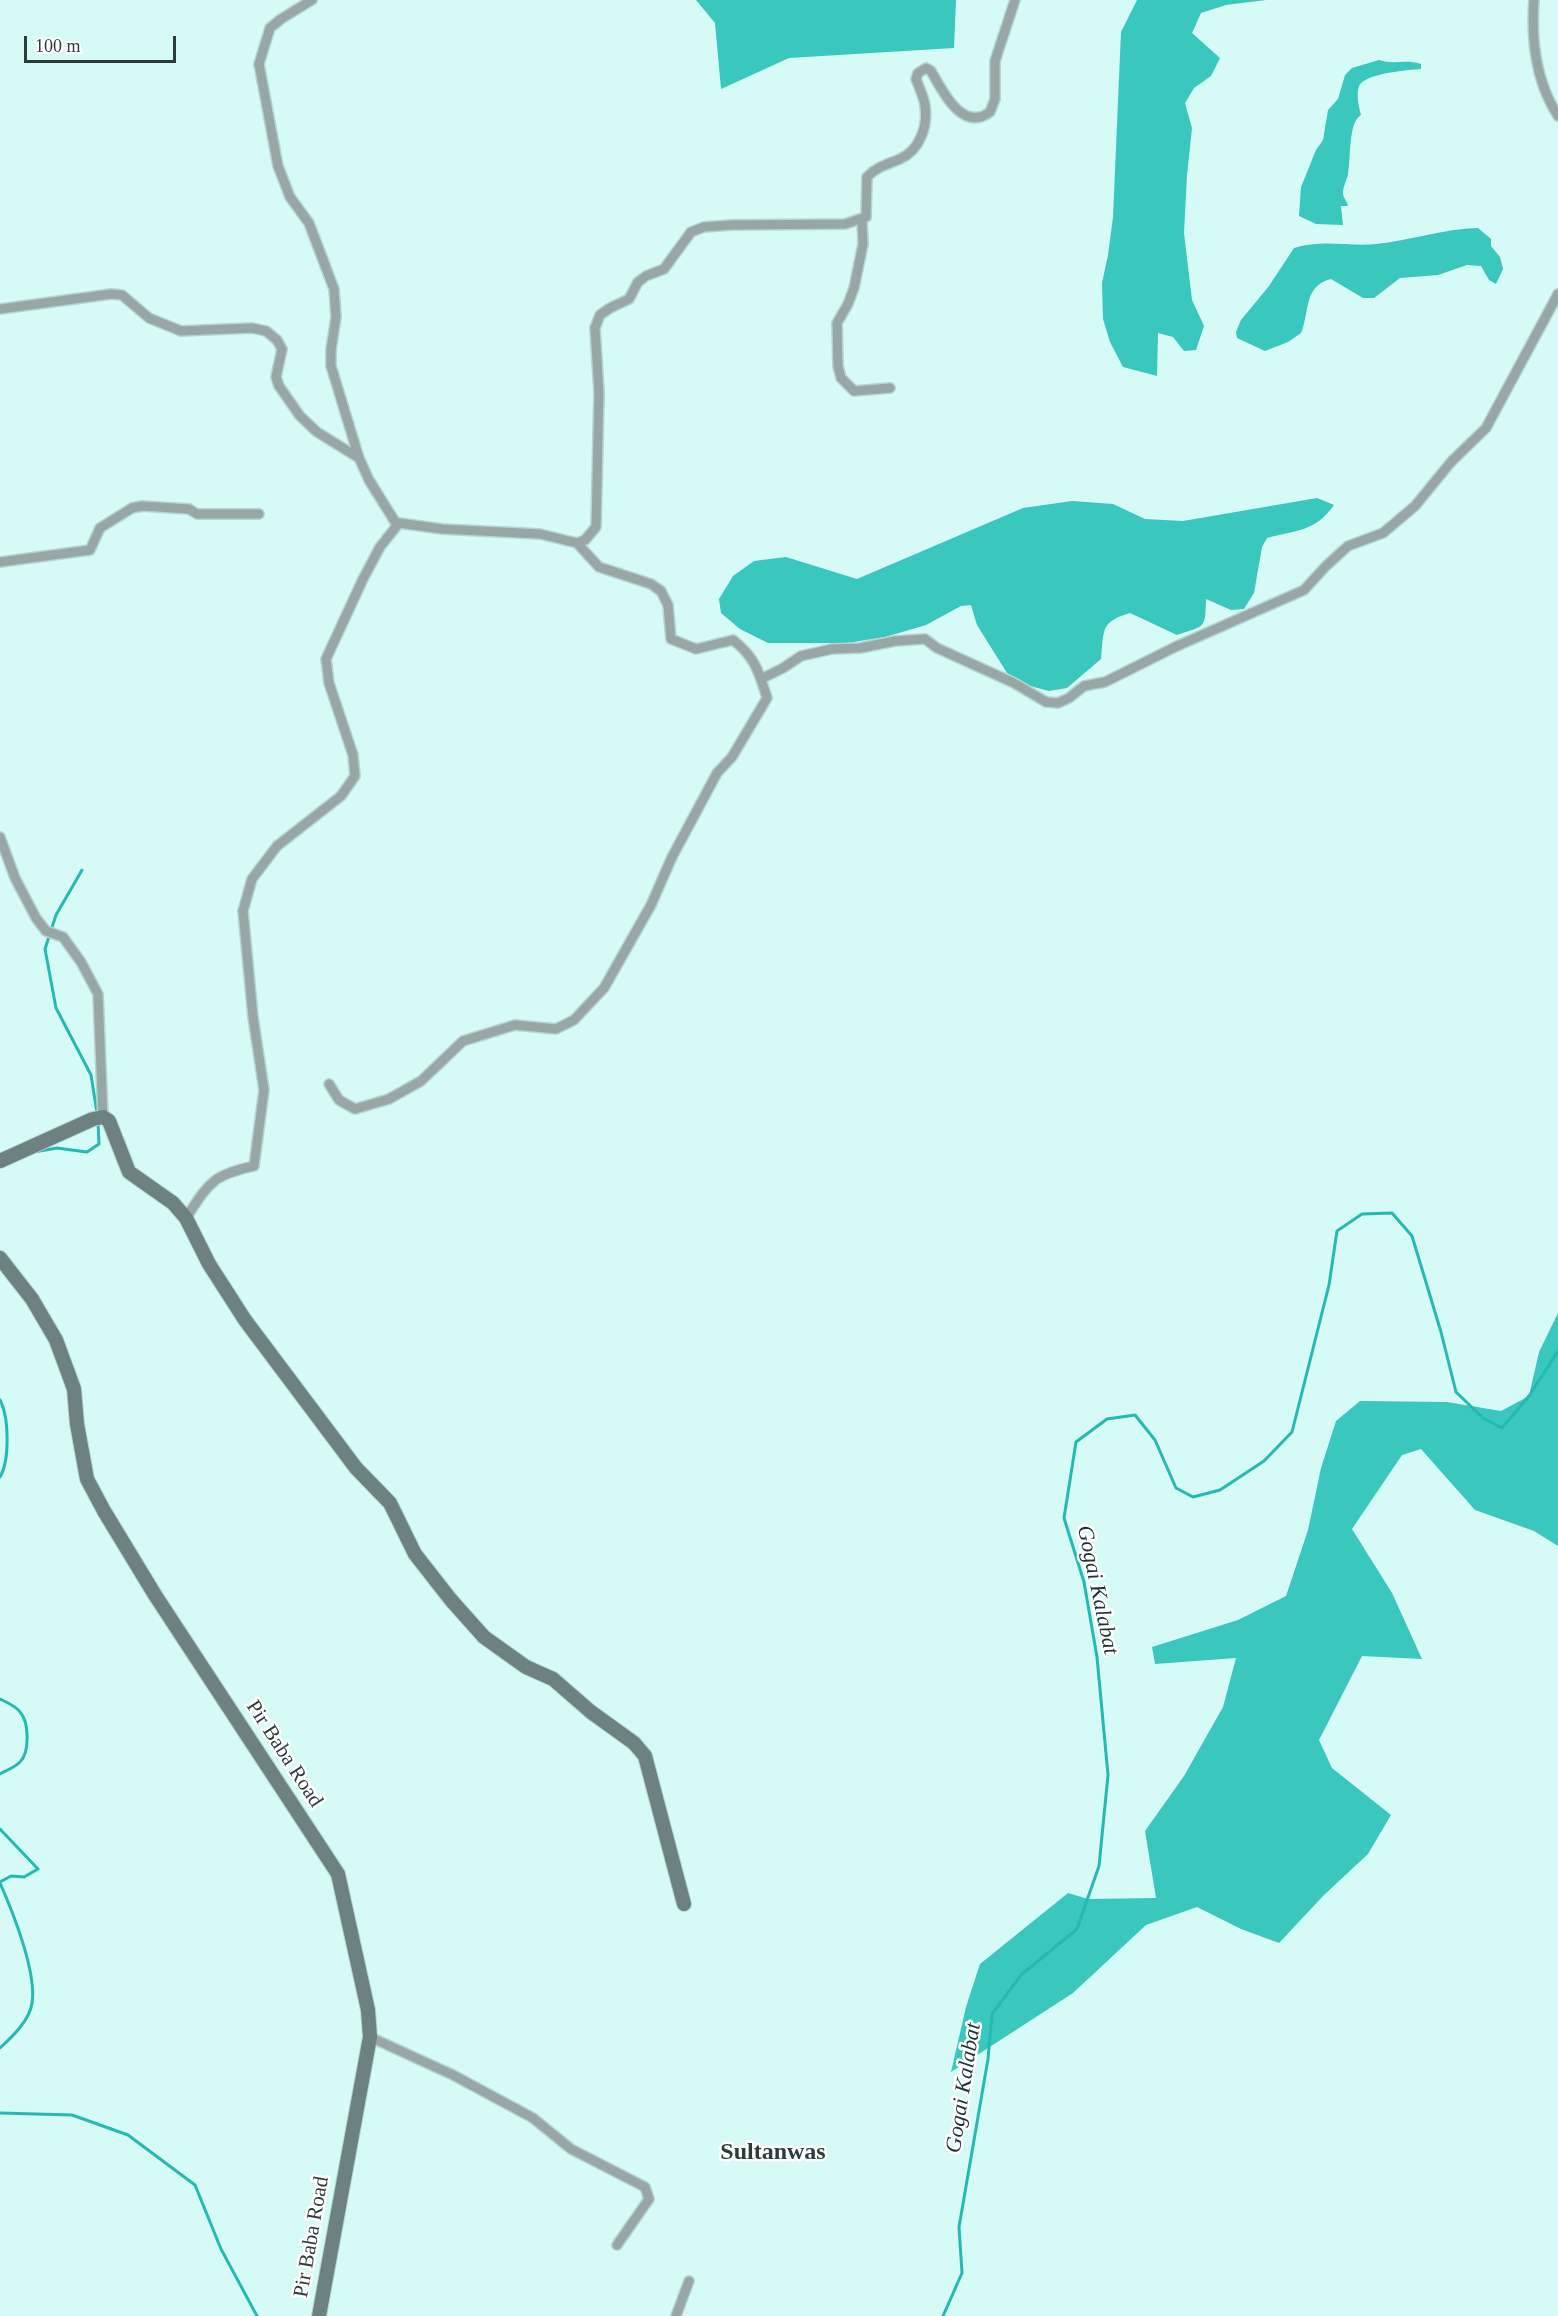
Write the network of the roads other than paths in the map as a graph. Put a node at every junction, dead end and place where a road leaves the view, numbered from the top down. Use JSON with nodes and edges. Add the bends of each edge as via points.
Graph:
{"nodes":[{"id":1,"x":312,"y":0,"type":"edge"},
{"id":2,"x":1015,"y":0,"type":"edge"},
{"id":3,"x":1534,"y":0,"type":"edge"},
{"id":4,"x":1558,"y":116,"type":"edge"},
{"id":5,"x":862,"y":220,"type":"junction"},
{"id":6,"x":1558,"y":294,"type":"edge"},
{"id":7,"x":0,"y":309,"type":"edge"},
{"id":8,"x":890,"y":388,"type":"dead end"},
{"id":9,"x":359,"y":458,"type":"junction"},
{"id":10,"x":259,"y":514,"type":"dead end"},
{"id":11,"x":397,"y":525,"type":"junction"},
{"id":12,"x":577,"y":543,"type":"junction"},
{"id":13,"x":0,"y":562,"type":"edge"},
{"id":14,"x":761,"y":679,"type":"junction"},
{"id":15,"x":0,"y":837,"type":"edge"},
{"id":16,"x":328,"y":1084,"type":"dead end"},
{"id":17,"x":102,"y":1117,"type":"junction"},
{"id":18,"x":0,"y":1161,"type":"edge"},
{"id":19,"x":186,"y":1218,"type":"junction"},
{"id":20,"x":0,"y":1258,"type":"edge"},
{"id":21,"x":684,"y":1904,"type":"dead end"},
{"id":22,"x":370,"y":2037,"type":"junction"},
{"id":23,"x":617,"y":2245,"type":"dead end"},
{"id":24,"x":689,"y":2281,"type":"dead end"},
{"id":25,"x":319,"y":2316,"type":"edge"},
{"id":26,"x":676,"y":2316,"type":"edge"}],
"edges":[{"from":1,"to":9,"type":"street","via":[[270,28],[259,64],[278,166],[290,197],[309,223],[334,289],[336,317],[331,366]]},
{"from":2,"to":5,"type":"street","via":[[995,61],[995,99],[990,112],[975,118],[964,115],[949,102],[931,71],[926,68],[918,73],[926,121],[921,138],[903,157],[867,177],[866,217]]},
{"from":3,"to":4,"type":"street","via":[[1540,77]]},
{"from":5,"to":8,"type":"street","via":[[863,243],[854,288],[837,323],[838,366],[841,378],[854,391]]},
{"from":5,"to":12,"type":"street","via":[[845,224],[704,227],[692,232],[664,269],[638,282],[629,299],[600,315],[595,328],[599,393],[596,527]]},
{"from":6,"to":14,"type":"street","via":[[1486,428],[1414,506],[1383,533],[1348,546],[1304,591],[1105,682],[1084,686],[1058,703],[1046,702],[925,639],[801,656]]},
{"from":7,"to":9,"type":"street","via":[[111,294],[122,295],[149,318],[181,332],[252,328],[266,331],[282,349],[276,377],[300,416],[317,432]]},
{"from":9,"to":11,"type":"street"},
{"from":10,"to":13,"type":"street","via":[[197,514],[189,509],[142,506],[100,528],[90,550]]},
{"from":11,"to":12,"type":"street","via":[[540,534]]},
{"from":11,"to":19,"type":"street","via":[[363,579],[326,659],[329,683],[353,755],[355,776],[341,796],[277,846],[252,879],[243,911],[264,1090],[254,1166],[230,1171],[207,1185]]},
{"from":12,"to":14,"type":"street","via":[[599,567],[661,591],[668,605],[671,639],[696,649],[733,640],[747,651]]},
{"from":14,"to":16,"type":"street","via":[[767,698],[732,757],[717,773],[604,988],[574,1020],[556,1029],[515,1025],[464,1041],[422,1082],[389,1100],[355,1109],[339,1100]]},
{"from":15,"to":17,"type":"street","via":[[36,918],[45,931],[63,937],[98,994]]},
{"from":17,"to":18,"type":"main road"},
{"from":17,"to":19,"type":"main road","via":[[110,1121],[129,1172],[173,1203]]},
{"from":19,"to":21,"type":"main road","via":[[209,1264],[245,1320],[356,1468],[390,1503],[415,1554],[451,1600],[484,1637],[526,1667],[553,1679],[645,1756]]},
{"from":20,"to":22,"type":"main road","name":"Pir Baba Road","via":[[32,1299],[56,1340],[74,1389],[87,1479],[104,1511],[338,1874],[368,2010]]},
{"from":22,"to":23,"type":"street","via":[[533,2118],[571,2148],[645,2187],[649,2199]]},
{"from":22,"to":25,"type":"main road","name":"Pir Baba Road"},
{"from":24,"to":26,"type":"street"}]}
